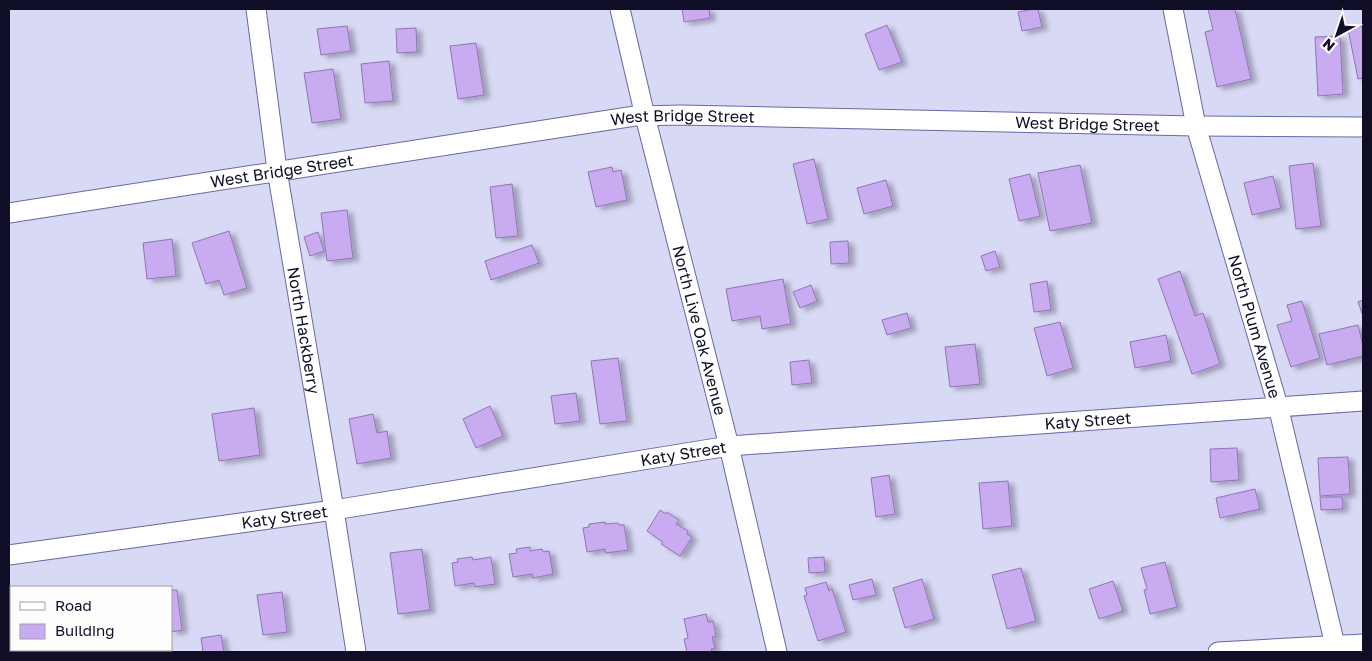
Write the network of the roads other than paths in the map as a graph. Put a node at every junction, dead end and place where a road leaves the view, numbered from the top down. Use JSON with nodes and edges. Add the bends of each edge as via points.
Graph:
{"nodes":[{"id":1,"x":256,"y":9,"type":"edge"},
{"id":2,"x":620,"y":9,"type":"edge"},
{"id":3,"x":1173,"y":9,"type":"edge"},
{"id":4,"x":645,"y":116,"type":"junction"},
{"id":5,"x":1196,"y":126,"type":"junction"},
{"id":6,"x":1363,"y":127,"type":"edge"},
{"id":7,"x":277,"y":170,"type":"junction"},
{"id":8,"x":9,"y":213,"type":"edge"},
{"id":9,"x":1363,"y":401,"type":"edge"},
{"id":10,"x":1278,"y":406,"type":"junction"},
{"id":11,"x":729,"y":446,"type":"junction"},
{"id":12,"x":334,"y":510,"type":"junction"},
{"id":13,"x":9,"y":555,"type":"edge"},
{"id":14,"x":1363,"y":644,"type":"edge"},
{"id":15,"x":1335,"y":645,"type":"junction"},
{"id":16,"x":356,"y":652,"type":"edge"},
{"id":17,"x":776,"y":652,"type":"edge"},
{"id":18,"x":1218,"y":652,"type":"edge"}],
"edges":[{"from":1,"to":7,"type":"street","name":"North Hackberry"},
{"from":2,"to":4,"type":"street","name":"North Live Oak Avenue"},
{"from":3,"to":5,"type":"street","name":"North Plum Avenue"},
{"from":4,"to":5,"type":"street","name":"West Bridge Street"},
{"from":4,"to":7,"type":"street","name":"West Bridge Street"},
{"from":4,"to":11,"type":"street","name":"North Live Oak Avenue"},
{"from":5,"to":6,"type":"street","name":"West Bridge Street"},
{"from":5,"to":10,"type":"street","name":"North Plum Avenue"},
{"from":7,"to":8,"type":"street","name":"West Bridge Street"},
{"from":7,"to":12,"type":"street","name":"North Hackberry"},
{"from":9,"to":10,"type":"street","name":"Katy Street"},
{"from":10,"to":11,"type":"street","name":"Katy Street"},
{"from":10,"to":15,"type":"street","name":"North Plum Avenue"},
{"from":11,"to":12,"type":"street","name":"Katy Street"},
{"from":11,"to":17,"type":"street","name":"North Live Oak Avenue"},
{"from":12,"to":13,"type":"street","name":"Katy Street"},
{"from":12,"to":16,"type":"street","name":"North Hackberry"},
{"from":14,"to":15,"type":"street"},
{"from":15,"to":18,"type":"street"}]}
